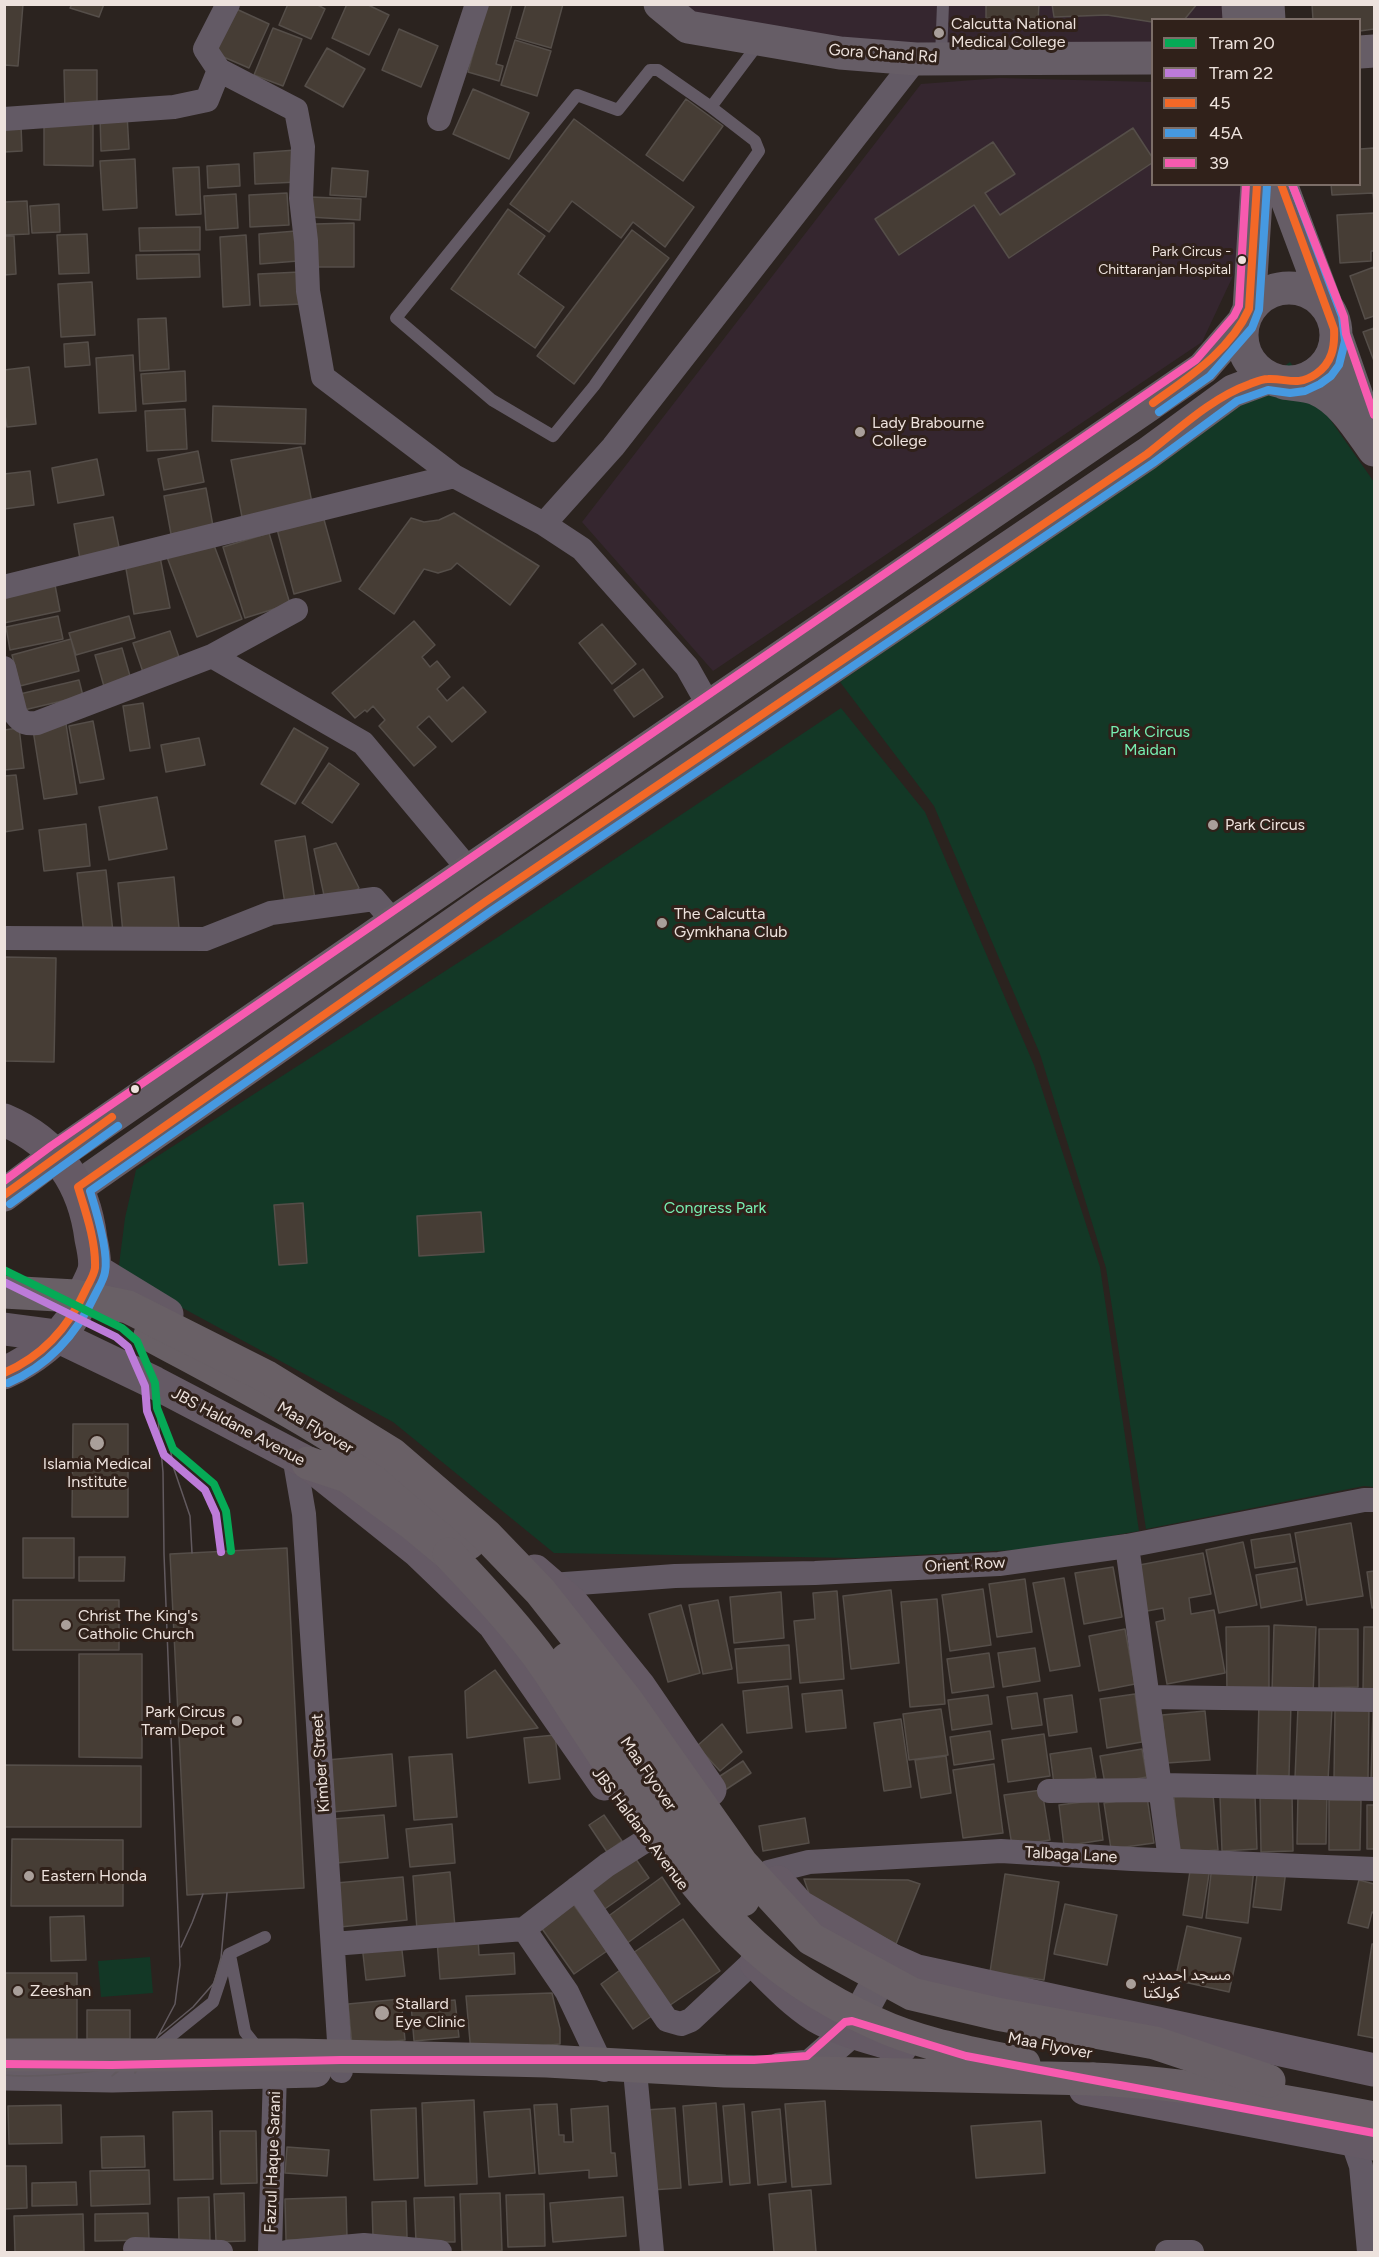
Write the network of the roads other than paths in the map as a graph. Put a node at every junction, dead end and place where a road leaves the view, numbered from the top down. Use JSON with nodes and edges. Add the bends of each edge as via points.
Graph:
{"nodes":[{"id":1,"x":228,"y":4,"type":"edge"},
{"id":2,"x":477,"y":4,"type":"edge"},
{"id":3,"x":660,"y":4,"type":"edge"},
{"id":4,"x":943,"y":4,"type":"edge"},
{"id":5,"x":762,"y":40,"type":"junction"},
{"id":6,"x":928,"y":58,"type":"junction"},
{"id":7,"x":1151,"y":58,"type":"edge"},
{"id":8,"x":219,"y":70,"type":"junction"},
{"id":9,"x":711,"y":107,"type":"junction"},
{"id":10,"x":4,"y":119,"type":"edge"},
{"id":11,"x":439,"y":119,"type":"dead end"},
{"id":12,"x":1257,"y":186,"type":"edge"},
{"id":13,"x":1282,"y":186,"type":"edge"},
{"id":14,"x":1246,"y":315,"type":"junction"},
{"id":15,"x":1331,"y":321,"type":"junction"},
{"id":16,"x":1276,"y":380,"type":"junction"},
{"id":17,"x":1374,"y":445,"type":"edge"},
{"id":18,"x":1374,"y":450,"type":"edge"},
{"id":19,"x":454,"y":476,"type":"junction"},
{"id":20,"x":544,"y":524,"type":"junction"},
{"id":21,"x":4,"y":587,"type":"edge"},
{"id":22,"x":296,"y":610,"type":"dead end"},
{"id":23,"x":212,"y":656,"type":"junction"},
{"id":24,"x":4,"y":668,"type":"edge"},
{"id":25,"x":710,"y":706,"type":"junction"},
{"id":26,"x":470,"y":872,"type":"junction"},
{"id":27,"x":394,"y":922,"type":"junction"},
{"id":28,"x":4,"y":938,"type":"edge"},
{"id":29,"x":4,"y":1120,"type":"edge"},
{"id":30,"x":57,"y":1155,"type":"junction"},
{"id":31,"x":78,"y":1187,"type":"junction"},
{"id":32,"x":4,"y":1195,"type":"edge"},
{"id":33,"x":94,"y":1270,"type":"junction"},
{"id":34,"x":4,"y":1273,"type":"edge"},
{"id":35,"x":4,"y":1292,"type":"edge"},
{"id":36,"x":79,"y":1302,"type":"junction"},
{"id":37,"x":4,"y":1329,"type":"edge"},
{"id":38,"x":57,"y":1336,"type":"junction"},
{"id":39,"x":4,"y":1373,"type":"edge"},
{"id":40,"x":301,"y":1459,"type":"junction"},
{"id":41,"x":1374,"y":1500,"type":"edge"},
{"id":42,"x":1127,"y":1546,"type":"junction"},
{"id":43,"x":551,"y":1585,"type":"junction"},
{"id":44,"x":1148,"y":1697,"type":"junction"},
{"id":45,"x":1374,"y":1700,"type":"edge"},
{"id":46,"x":1161,"y":1787,"type":"junction"},
{"id":47,"x":1374,"y":1789,"type":"edge"},
{"id":48,"x":1049,"y":1791,"type":"dead end"},
{"id":49,"x":645,"y":1841,"type":"junction"},
{"id":50,"x":1170,"y":1860,"type":"junction"},
{"id":51,"x":1374,"y":1869,"type":"edge"},
{"id":52,"x":769,"y":1872,"type":"junction"},
{"id":53,"x":577,"y":1888,"type":"junction"},
{"id":54,"x":524,"y":1929,"type":"junction"},
{"id":55,"x":265,"y":1937,"type":"dead end"},
{"id":56,"x":333,"y":1944,"type":"junction"},
{"id":57,"x":229,"y":1954,"type":"junction"},
{"id":58,"x":890,"y":1959,"type":"junction"},
{"id":59,"x":754,"y":1961,"type":"junction"},
{"id":60,"x":851,"y":2031,"type":"junction"},
{"id":61,"x":4,"y":2055,"type":"edge"},
{"id":62,"x":1374,"y":2070,"type":"edge"},
{"id":63,"x":275,"y":2071,"type":"junction"},
{"id":64,"x":341,"y":2071,"type":"junction"},
{"id":65,"x":620,"y":2071,"type":"junction"},
{"id":66,"x":4,"y":2074,"type":"edge"},
{"id":67,"x":112,"y":2076,"type":"junction"},
{"id":68,"x":1093,"y":2079,"type":"junction"},
{"id":69,"x":1269,"y":2081,"type":"junction"},
{"id":70,"x":1374,"y":2096,"type":"edge"},
{"id":71,"x":1367,"y":2134,"type":"edge"},
{"id":72,"x":135,"y":2250,"type":"dead end"},
{"id":73,"x":221,"y":2253,"type":"edge"},
{"id":74,"x":270,"y":2253,"type":"edge"},
{"id":75,"x":287,"y":2253,"type":"edge"},
{"id":76,"x":440,"y":2253,"type":"edge"},
{"id":77,"x":652,"y":2253,"type":"edge"},
{"id":78,"x":1167,"y":2253,"type":"edge"},
{"id":79,"x":1192,"y":2253,"type":"edge"},
{"id":80,"x":1369,"y":2253,"type":"edge"}],
"edges":[{"from":1,"to":8,"type":"street","via":[[205,49]]},
{"from":2,"to":11,"type":"street"},
{"from":3,"to":5,"type":"main road","name":"Gora Chand Rd","via":[[688,27]]},
{"from":4,"to":6,"type":"lane"},
{"from":5,"to":6,"type":"main road","name":"Gora Chand Rd","via":[[840,53]]},
{"from":5,"to":9,"type":"lane"},
{"from":6,"to":7,"type":"main road","name":"Gora Chand Rd"},
{"from":6,"to":20,"type":"street","via":[[613,447]]},
{"from":8,"to":10,"type":"street","via":[[207,100],[174,107]]},
{"from":8,"to":19,"type":"street","via":[[296,110],[303,147],[301,198],[308,291],[323,377]]},
{"from":9,"to":9,"type":"lane","via":[[658,70],[650,70],[618,110],[577,95],[396,318],[492,400],[553,436],[594,386],[759,151],[755,141]]},
{"from":12,"to":14,"type":"main road"},
{"from":13,"to":15,"type":"main road"},
{"from":14,"to":15,"type":"main road","via":[[1260,297],[1292,288],[1319,298]]},
{"from":14,"to":16,"type":"main road","via":[[1241,338],[1245,356],[1255,369]]},
{"from":14,"to":25,"type":"main road","via":[[1203,369]]},
{"from":15,"to":16,"type":"main road","via":[[1333,352],[1325,366],[1301,381]]},
{"from":15,"to":17,"type":"main road"},
{"from":16,"to":18,"type":"main road","via":[[1316,389],[1331,398]]},
{"from":16,"to":31,"type":"main road","via":[[1233,391],[485,902]]},
{"from":19,"to":20,"type":"street"},
{"from":19,"to":21,"type":"street"},
{"from":20,"to":25,"type":"street","via":[[582,549],[687,667]]},
{"from":22,"to":23,"type":"street"},
{"from":23,"to":24,"type":"street","via":[[28,724],[16,715]]},
{"from":23,"to":26,"type":"street","via":[[363,744]]},
{"from":25,"to":26,"type":"main road"},
{"from":26,"to":27,"type":"main road"},
{"from":27,"to":28,"type":"street","via":[[374,899],[271,914],[205,939]]},
{"from":27,"to":30,"type":"main road"},
{"from":29,"to":30,"type":"main road","via":[[26,1129]]},
{"from":30,"to":31,"type":"main road"},
{"from":30,"to":32,"type":"main road"},
{"from":31,"to":33,"type":"main road","via":[[90,1225]]},
{"from":33,"to":36,"type":"main road"},
{"from":33,"to":43,"type":"main road","name":"Maa Flyover","via":[[404,1453]]},
{"from":34,"to":36,"type":"highway","name":"Maa Flyover"},
{"from":35,"to":69,"type":"highway","bridge":true,"via":[[75,1296],[128,1307],[267,1377],[392,1454],[486,1535],[540,1592],[627,1701],[741,1864],[811,1940],[912,1994],[1155,2043]]},
{"from":36,"to":38,"type":"main road"},
{"from":36,"to":69,"type":"highway","name":"Maa Flyover","bridge":true,"via":[[143,1331],[326,1433],[441,1515],[540,1622],[723,1878],[742,1899],[833,1973],[885,1999],[956,2026],[1131,2062]]},
{"from":37,"to":38,"type":"main road","name":"JBS Haldane Avenue"},
{"from":38,"to":39,"type":"main road","via":[[45,1349]]},
{"from":38,"to":40,"type":"main road","name":"JBS Haldane Avenue"},
{"from":40,"to":49,"type":"main road","name":"JBS Haldane Avenue","via":[[418,1551],[495,1624]]},
{"from":40,"to":56,"type":"street","name":"Kimber Street"},
{"from":40,"to":68,"type":"highway","name":"Maa Flyover","bridge":true,"via":[[347,1476],[440,1547],[480,1587],[537,1654],[636,1803],[698,1885],[740,1932],[784,1970],[822,1996],[876,2024],[940,2046]]},
{"from":41,"to":42,"type":"street","name":"Orient Row"},
{"from":42,"to":43,"type":"street","name":"Orient Row","via":[[999,1564],[644,1577]]},
{"from":42,"to":44,"type":"street"},
{"from":43,"to":52,"type":"main road","name":"Maa Flyover","via":[[572,1603],[639,1686]]},
{"from":44,"to":45,"type":"street"},
{"from":44,"to":46,"type":"street"},
{"from":46,"to":47,"type":"street"},
{"from":46,"to":48,"type":"street"},
{"from":46,"to":50,"type":"street"},
{"from":49,"to":53,"type":"street"},
{"from":49,"to":59,"type":"main road","name":"JBS Haldane Avenue","via":[[699,1908]]},
{"from":50,"to":51,"type":"street","name":"Talbaga Lane"},
{"from":50,"to":52,"type":"street","name":"Talbaga Lane","via":[[1000,1851],[809,1862]]},
{"from":52,"to":58,"type":"main road","name":"Maa Flyover","via":[[799,1906]]},
{"from":53,"to":54,"type":"street"},
{"from":53,"to":59,"type":"street","via":[[667,2020],[681,2024],[692,2020]]},
{"from":54,"to":56,"type":"street"},
{"from":54,"to":65,"type":"street"},
{"from":55,"to":57,"type":"lane"},
{"from":56,"to":64,"type":"street","name":"Kimber Street"},
{"from":57,"to":63,"type":"lane","via":[[245,2032]]},
{"from":57,"to":67,"type":"lane","via":[[213,2002],[159,2044],[135,2073]]},
{"from":58,"to":60,"type":"main road"},
{"from":58,"to":62,"type":"main road","name":"Maa Flyover","via":[[917,1971]]},
{"from":59,"to":60,"type":"main road","name":"JBS Haldane Avenue","via":[[817,2016]]},
{"from":60,"to":65,"type":"main road","via":[[811,2066],[754,2071]]},
{"from":60,"to":71,"type":"main road","name":"JBS Haldane Avenue","via":[[963,2066]]},
{"from":61,"to":68,"type":"highway","bridge":true,"via":[[329,2056],[547,2061],[725,2071]]},
{"from":63,"to":64,"type":"main road"},
{"from":63,"to":67,"type":"main road"},
{"from":63,"to":74,"type":"street","name":"Fazrul Haque Sarani"},
{"from":64,"to":65,"type":"main road"},
{"from":65,"to":77,"type":"street"},
{"from":66,"to":67,"type":"main road"},
{"from":68,"to":71,"type":"highway","name":"Maa Flyover","via":[[1167,2084]]},
{"from":69,"to":70,"type":"highway","name":"Maa Flyover"},
{"from":71,"to":80,"type":"street","via":[[1361,2166]]},
{"from":72,"to":73,"type":"street"},
{"from":75,"to":76,"type":"street","via":[[364,2245]]},
{"from":78,"to":79,"type":"street"}]}
